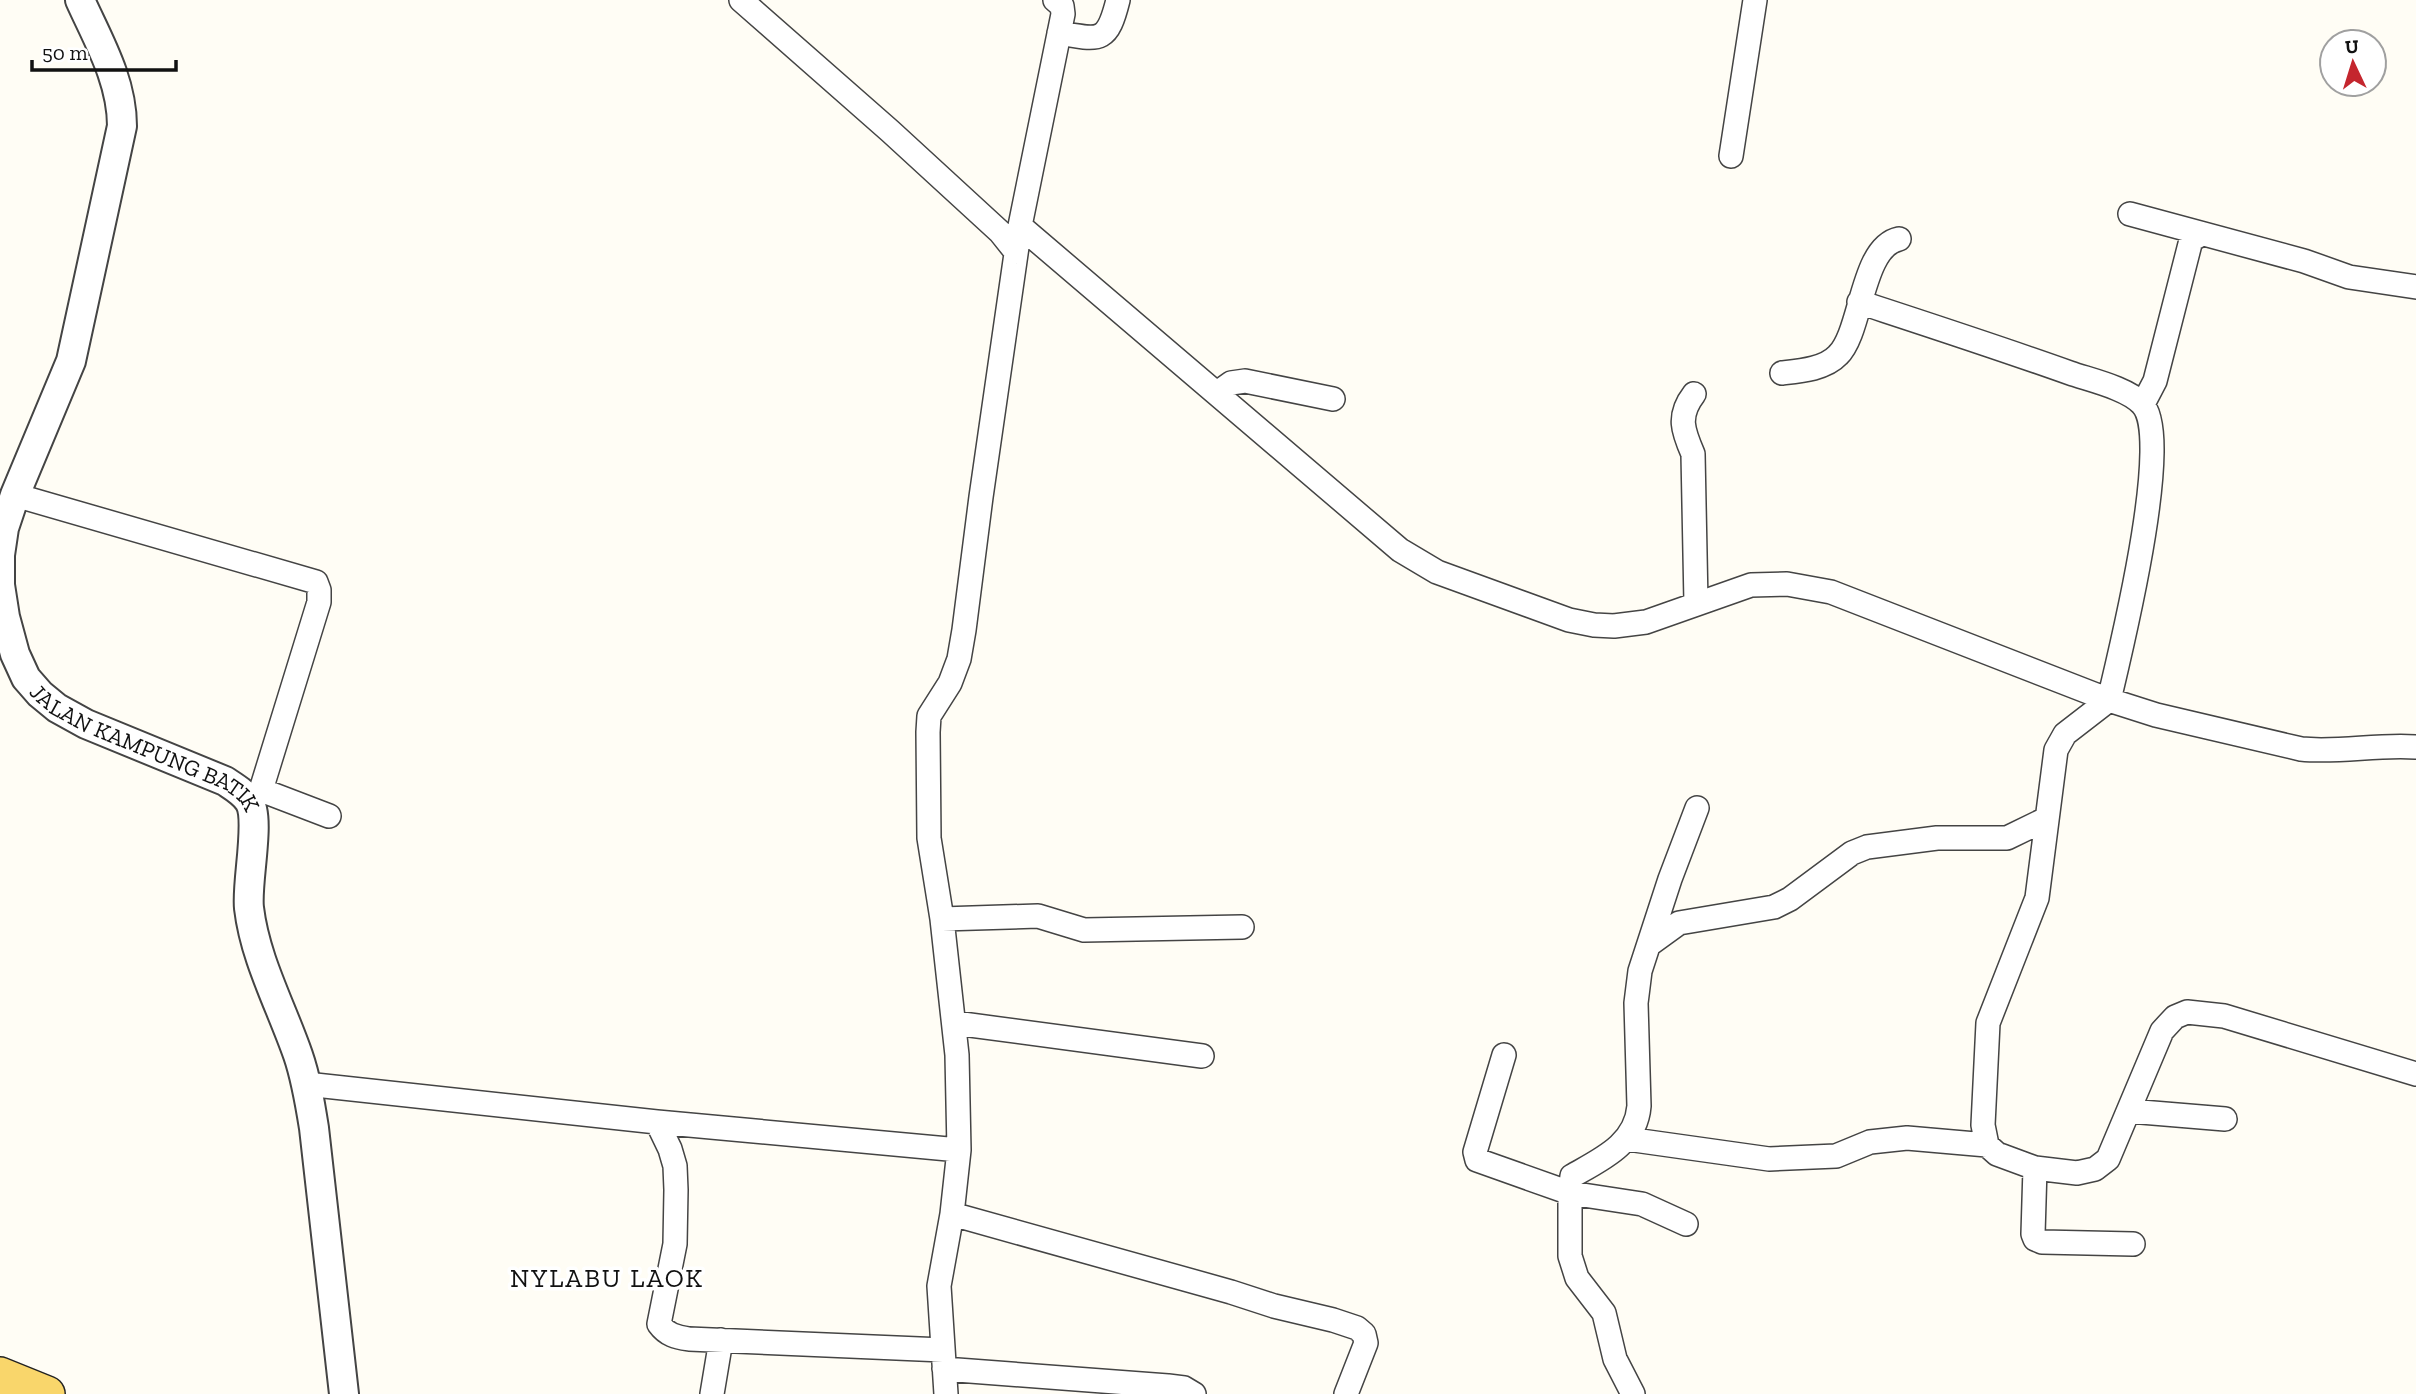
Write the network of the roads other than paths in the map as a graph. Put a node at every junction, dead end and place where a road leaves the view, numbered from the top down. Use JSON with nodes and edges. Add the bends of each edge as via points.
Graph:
{"nodes":[{"id":1,"x":80,"y":0,"type":"edge"},
{"id":2,"x":741,"y":0,"type":"edge"},
{"id":3,"x":1055,"y":0,"type":"edge"},
{"id":4,"x":1118,"y":0,"type":"edge"},
{"id":5,"x":1755,"y":0,"type":"edge"},
{"id":6,"x":1059,"y":33,"type":"junction"},
{"id":7,"x":1731,"y":156,"type":"dead end"},
{"id":8,"x":2130,"y":214,"type":"dead end"},
{"id":9,"x":1020,"y":226,"type":"junction"},
{"id":10,"x":2202,"y":234,"type":"junction"},
{"id":11,"x":1899,"y":239,"type":"dead end"},
{"id":12,"x":1016,"y":252,"type":"junction"},
{"id":13,"x":2416,"y":287,"type":"edge"},
{"id":14,"x":1859,"y":302,"type":"junction"},
{"id":15,"x":1782,"y":373,"type":"dead end"},
{"id":16,"x":1217,"y":393,"type":"junction"},
{"id":17,"x":1694,"y":394,"type":"dead end"},
{"id":18,"x":1332,"y":400,"type":"dead end"},
{"id":19,"x":2143,"y":404,"type":"junction"},
{"id":20,"x":15,"y":495,"type":"junction"},
{"id":21,"x":0,"y":585,"type":"edge"},
{"id":22,"x":1696,"y":603,"type":"junction"},
{"id":23,"x":2109,"y":700,"type":"junction"},
{"id":24,"x":2416,"y":747,"type":"edge"},
{"id":25,"x":255,"y":796,"type":"junction"},
{"id":26,"x":1697,"y":808,"type":"dead end"},
{"id":27,"x":329,"y":816,"type":"dead end"},
{"id":28,"x":2046,"y":819,"type":"junction"},
{"id":29,"x":942,"y":919,"type":"junction"},
{"id":30,"x":1242,"y":927,"type":"dead end"},
{"id":31,"x":1650,"y":944,"type":"junction"},
{"id":32,"x":955,"y":1023,"type":"junction"},
{"id":33,"x":1504,"y":1055,"type":"dead end"},
{"id":34,"x":1202,"y":1056,"type":"dead end"},
{"id":35,"x":2416,"y":1074,"type":"edge"},
{"id":36,"x":306,"y":1084,"type":"junction"},
{"id":37,"x":2129,"y":1111,"type":"junction"},
{"id":38,"x":2225,"y":1119,"type":"dead end"},
{"id":39,"x":657,"y":1122,"type":"junction"},
{"id":40,"x":1627,"y":1139,"type":"junction"},
{"id":41,"x":1987,"y":1145,"type":"junction"},
{"id":42,"x":958,"y":1150,"type":"junction"},
{"id":43,"x":2035,"y":1168,"type":"junction"},
{"id":44,"x":1570,"y":1193,"type":"junction"},
{"id":45,"x":953,"y":1214,"type":"junction"},
{"id":46,"x":1686,"y":1224,"type":"dead end"},
{"id":47,"x":2133,"y":1244,"type":"dead end"},
{"id":48,"x":721,"y":1340,"type":"junction"},
{"id":49,"x":943,"y":1359,"type":"junction"},
{"id":50,"x":0,"y":1375,"type":"edge"},
{"id":51,"x":47,"y":1394,"type":"edge"},
{"id":52,"x":344,"y":1394,"type":"edge"},
{"id":53,"x":712,"y":1394,"type":"edge"},
{"id":54,"x":946,"y":1394,"type":"edge"},
{"id":55,"x":1194,"y":1394,"type":"edge"},
{"id":56,"x":1346,"y":1394,"type":"edge"},
{"id":57,"x":1633,"y":1394,"type":"edge"}],
"edges":[{"from":1,"to":20,"type":"street","name":"JALAN KAMPUNG BATIK","via":[[117,86],[122,126],[71,361]]},
{"from":2,"to":12,"type":"street","via":[[900,140]]},
{"from":3,"to":6,"type":"street","via":[[1062,6]]},
{"from":4,"to":6,"type":"street","via":[[1103,35],[1089,38]]},
{"from":5,"to":7,"type":"street"},
{"from":6,"to":9,"type":"street"},
{"from":8,"to":10,"type":"street"},
{"from":9,"to":12,"type":"street"},
{"from":9,"to":16,"type":"street"},
{"from":10,"to":13,"type":"street","via":[[2349,276]]},
{"from":10,"to":19,"type":"street","via":[[2191,240],[2155,381]]},
{"from":11,"to":14,"type":"street","via":[[1881,250]]},
{"from":12,"to":29,"type":"street","via":[[963,640],[950,683],[929,716],[929,838]]},
{"from":14,"to":15,"type":"street","via":[[1838,355],[1821,365]]},
{"from":14,"to":19,"type":"street","via":[[2120,390]]},
{"from":16,"to":18,"type":"street","via":[[1231,383],[1245,381]]},
{"from":16,"to":22,"type":"street","via":[[1400,550],[1437,572],[1594,625],[1646,622]]},
{"from":17,"to":22,"type":"street","via":[[1684,406],[1683,418],[1693,454]]},
{"from":19,"to":23,"type":"street","via":[[2151,441],[2149,499],[2139,569]]},
{"from":20,"to":21,"type":"street","name":"JALAN KAMPUNG BATIK","via":[[4,528]]},
{"from":20,"to":25,"type":"street","via":[[316,582],[318,602]]},
{"from":21,"to":25,"type":"street","name":"JALAN KAMPUNG BATIK","via":[[15,654],[40,694],[86,724]]},
{"from":22,"to":23,"type":"street","via":[[1752,585],[1787,584],[1831,593]]},
{"from":23,"to":24,"type":"street","via":[[2301,749]]},
{"from":23,"to":28,"type":"street","via":[[2059,743]]},
{"from":25,"to":27,"type":"street"},
{"from":25,"to":36,"type":"street","name":"JALAN KAMPUNG BATIK","via":[[249,907],[257,948]]},
{"from":26,"to":31,"type":"street"},
{"from":28,"to":31,"type":"street","via":[[2007,838],[1937,838],[1867,847],[1790,899],[1679,923]]},
{"from":28,"to":41,"type":"street","via":[[2038,898],[1988,1023],[1983,1125]]},
{"from":29,"to":30,"type":"street","via":[[1038,916],[1084,930]]},
{"from":29,"to":32,"type":"street"},
{"from":31,"to":40,"type":"street","via":[[1636,1003],[1639,1114]]},
{"from":32,"to":34,"type":"street"},
{"from":32,"to":42,"type":"street"},
{"from":33,"to":44,"type":"street","via":[[1475,1152],[1477,1160]]},
{"from":35,"to":37,"type":"street","via":[[2224,1016],[2187,1012],[2162,1031]]},
{"from":36,"to":39,"type":"street"},
{"from":36,"to":52,"type":"street","name":"JALAN KAMPUNG BATIK"},
{"from":37,"to":38,"type":"street"},
{"from":37,"to":43,"type":"street","via":[[2102,1165],[2077,1172]]},
{"from":39,"to":42,"type":"street"},
{"from":39,"to":48,"type":"street","via":[[675,1166],[676,1190],[675,1244],[659,1324],[672,1336]]},
{"from":40,"to":41,"type":"street","via":[[1769,1159],[1836,1156],[1870,1142],[1907,1138]]},
{"from":40,"to":44,"type":"street","via":[[1572,1176]]},
{"from":41,"to":43,"type":"street","via":[[1997,1154]]},
{"from":42,"to":45,"type":"street"},
{"from":43,"to":47,"type":"street","via":[[2035,1239]]},
{"from":44,"to":46,"type":"street","via":[[1642,1204]]},
{"from":44,"to":57,"type":"street","via":[[1573,1266],[1604,1313],[1615,1359]]},
{"from":45,"to":49,"type":"street","via":[[939,1286]]},
{"from":45,"to":56,"type":"street","via":[[1357,1328],[1366,1343]]},
{"from":48,"to":49,"type":"street"},
{"from":48,"to":53,"type":"street"},
{"from":49,"to":54,"type":"street"},
{"from":49,"to":55,"type":"street","via":[[1184,1388]]},
{"from":50,"to":51,"type":"main road"}]}
